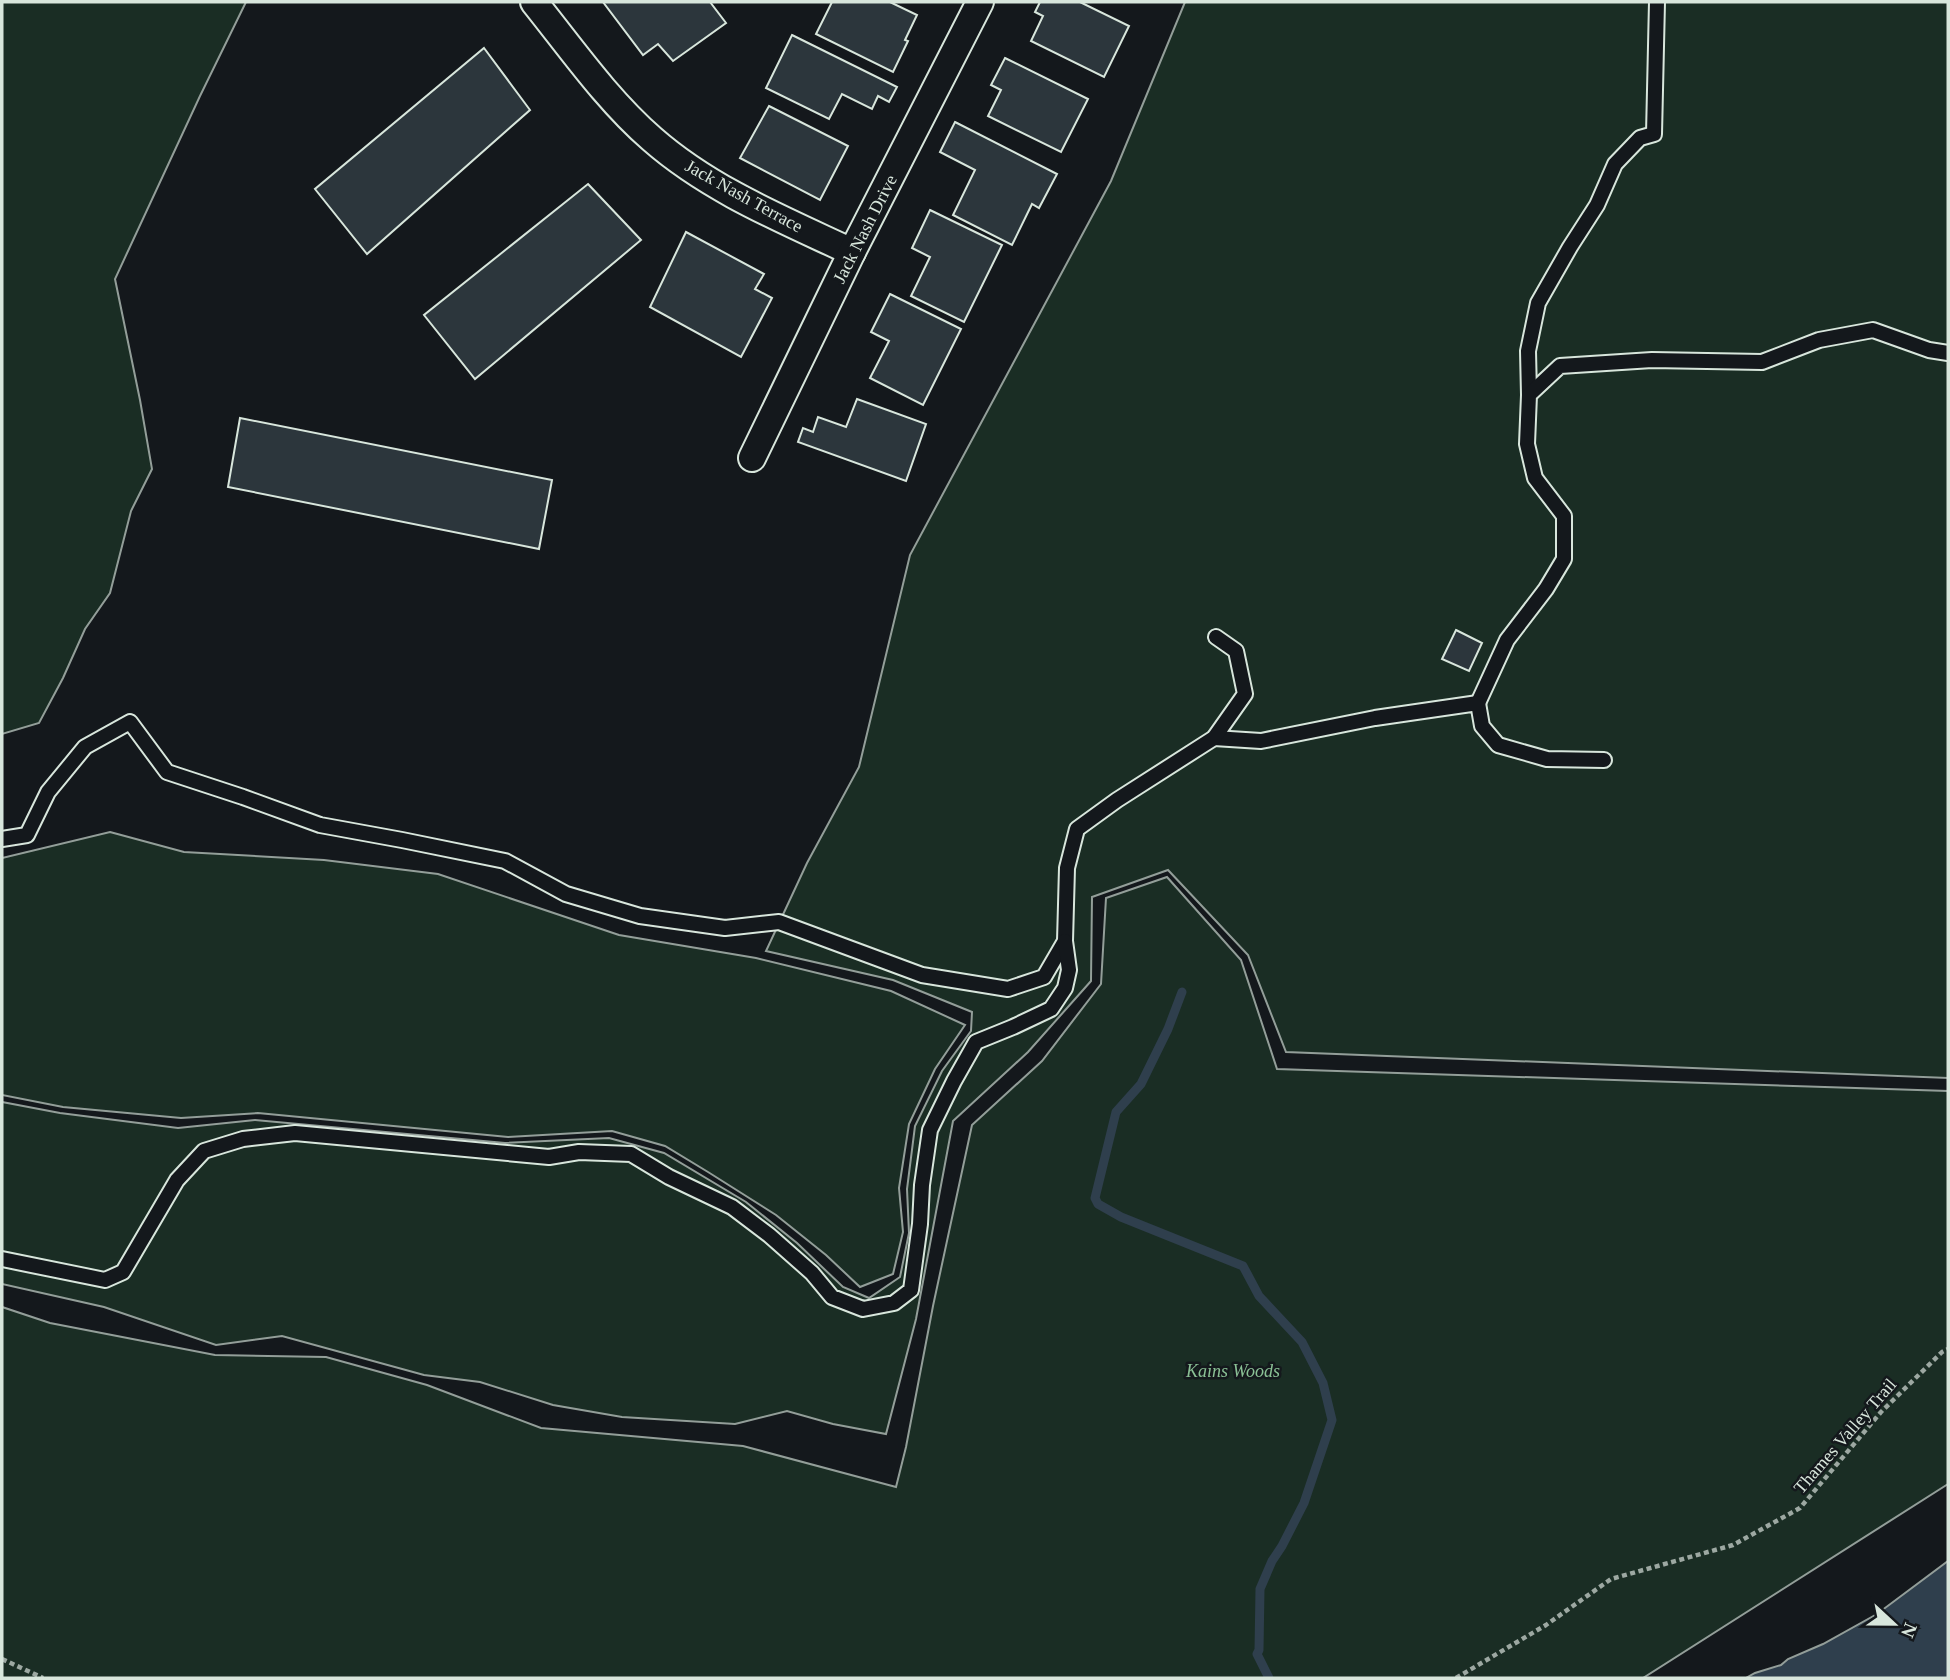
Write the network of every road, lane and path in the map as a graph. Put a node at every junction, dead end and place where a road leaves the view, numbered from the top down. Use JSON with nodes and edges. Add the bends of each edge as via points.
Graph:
{"nodes":[{"id":1,"x":534,"y":2,"type":"edge"},
{"id":2,"x":980,"y":2,"type":"edge"},
{"id":3,"x":1657,"y":2,"type":"edge"},
{"id":4,"x":852,"y":252,"type":"junction"},
{"id":5,"x":1948,"y":353,"type":"edge"},
{"id":6,"x":1529,"y":395,"type":"junction"},
{"id":7,"x":752,"y":458,"type":"dead end"},
{"id":8,"x":1216,"y":637,"type":"dead end"},
{"id":9,"x":1478,"y":703,"type":"junction"},
{"id":10,"x":1214,"y":738,"type":"junction"},
{"id":11,"x":1604,"y":760,"type":"dead end"},
{"id":12,"x":2,"y":839,"type":"edge"},
{"id":13,"x":1065,"y":941,"type":"junction"},
{"id":14,"x":2,"y":1259,"type":"edge"},
{"id":15,"x":1948,"y":1349,"type":"edge"},
{"id":16,"x":2,"y":1659,"type":"edge"},
{"id":17,"x":43,"y":1678,"type":"edge"},
{"id":18,"x":1456,"y":1678,"type":"edge"}],
"edges":[{"from":1,"to":4,"type":"street","name":"Jack Nash Terrace","via":[[617,105],[689,168],[756,207]]},
{"from":2,"to":4,"type":"street","name":"Jack Nash Drive"},
{"from":3,"to":6,"type":"lane","via":[[1654,134],[1640,138],[1615,164],[1597,205],[1538,303],[1528,351]]},
{"from":4,"to":7,"type":"street","name":"Jack Nash Drive"},
{"from":5,"to":6,"type":"lane","via":[[1873,330],[1819,340],[1762,362],[1652,360],[1560,366]]},
{"from":6,"to":9,"type":"lane","via":[[1527,444],[1535,478],[1564,516],[1564,559],[1507,640]]},
{"from":8,"to":10,"type":"lane","via":[[1236,651],[1245,694]]},
{"from":9,"to":10,"type":"lane","via":[[1261,741]]},
{"from":9,"to":11,"type":"lane","via":[[1482,726],[1498,745],[1547,759]]},
{"from":10,"to":13,"type":"lane","via":[[1077,829],[1067,868]]},
{"from":12,"to":13,"type":"lane","via":[[27,835],[48,792],[85,747],[130,722],[167,772],[320,825],[505,861],[566,894],[640,916],[725,928],[779,922],[922,975],[1008,989],[1044,977]]},
{"from":13,"to":14,"type":"lane","via":[[1069,970],[1065,988],[1051,1009],[976,1042],[930,1130],[911,1290],[894,1303],[863,1309],[832,1297],[813,1273],[732,1207],[631,1154],[579,1152],[549,1157],[295,1133],[243,1139],[204,1151],[177,1180],[123,1272],[105,1280]]},
{"from":15,"to":18,"type":"path","name":"Thames Valley Trail","via":[[1881,1412],[1800,1508],[1733,1545],[1611,1579],[1546,1625]]},
{"from":16,"to":17,"type":"path"}]}
